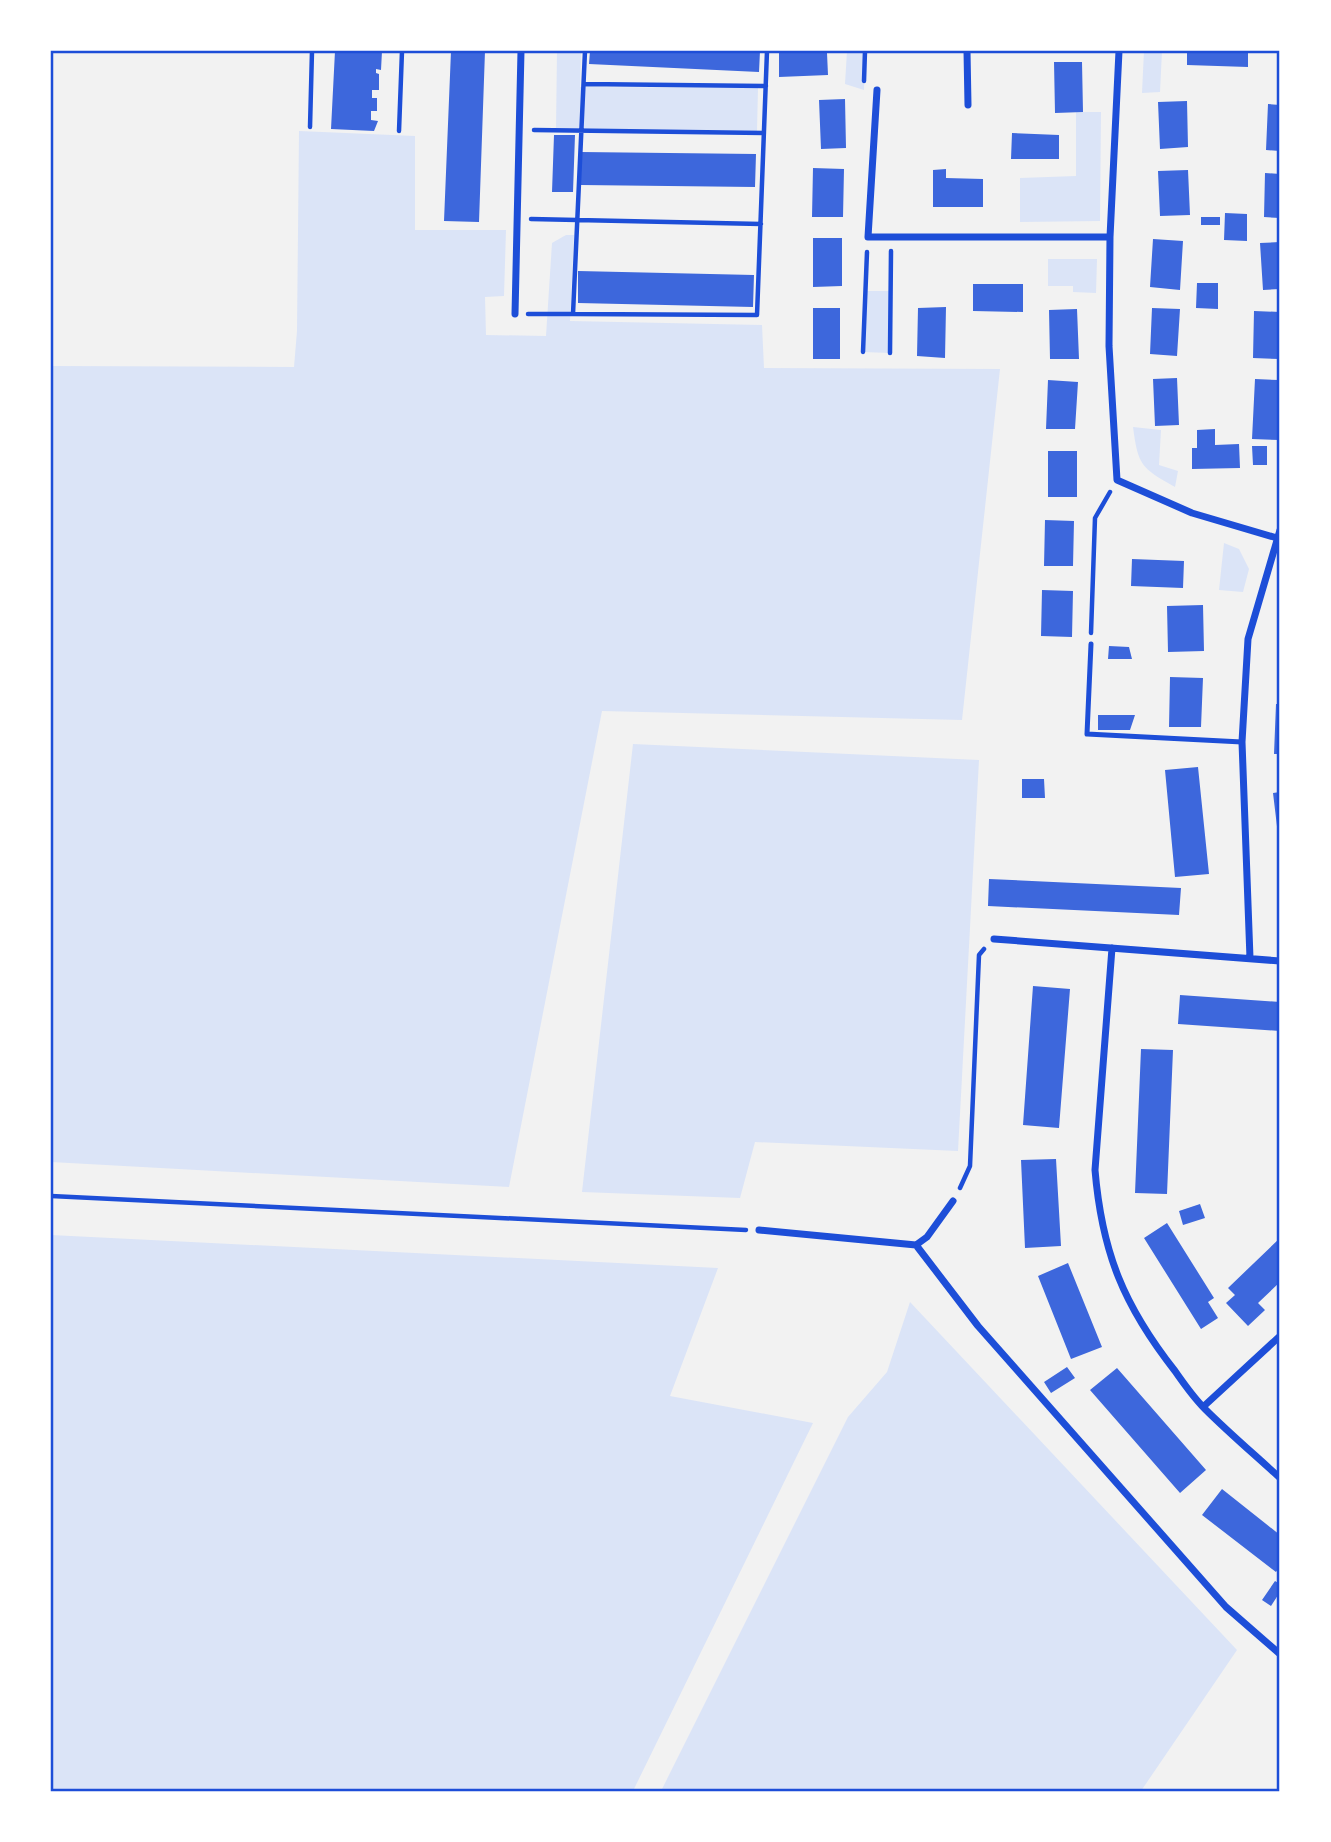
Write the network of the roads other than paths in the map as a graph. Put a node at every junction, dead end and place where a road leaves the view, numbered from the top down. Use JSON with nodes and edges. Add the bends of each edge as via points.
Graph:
{"nodes":[{"id":1,"x":521,"y":51,"type":"edge"},
{"id":2,"x":968,"y":51,"type":"edge"},
{"id":3,"x":1119,"y":51,"type":"edge"},
{"id":4,"x":877,"y":90,"type":"road end"},
{"id":5,"x":968,"y":105,"type":"dead end"},
{"id":6,"x":1110,"y":237,"type":"junction"},
{"id":7,"x":515,"y":314,"type":"road end"},
{"id":8,"x":1279,"y":534,"type":"edge"},
{"id":9,"x":1091,"y":644,"type":"road end"},
{"id":10,"x":1242,"y":742,"type":"junction"},
{"id":11,"x":994,"y":939,"type":"road end"},
{"id":12,"x":1112,"y":948,"type":"junction"},
{"id":13,"x":1250,"y":958,"type":"junction"},
{"id":14,"x":1280,"y":961,"type":"edge"},
{"id":15,"x":953,"y":1201,"type":"road end"},
{"id":16,"x":759,"y":1230,"type":"road end"},
{"id":17,"x":916,"y":1245,"type":"junction"},
{"id":18,"x":1280,"y":1336,"type":"edge"},
{"id":19,"x":1203,"y":1407,"type":"junction"},
{"id":20,"x":1280,"y":1478,"type":"edge"},
{"id":21,"x":1280,"y":1654,"type":"edge"}],
"edges":[{"from":1,"to":7,"type":"street"},
{"from":2,"to":5,"type":"street"},
{"from":3,"to":6,"type":"street"},
{"from":4,"to":6,"type":"street","via":[[868,237]]},
{"from":6,"to":8,"type":"street","via":[[1109,346],[1117,480],[1192,513]]},
{"from":8,"to":10,"type":"street","via":[[1248,639]]},
{"from":9,"to":10,"type":"lane","via":[[1087,734]]},
{"from":10,"to":13,"type":"street"},
{"from":11,"to":12,"type":"street"},
{"from":12,"to":13,"type":"street"},
{"from":12,"to":19,"type":"street","via":[[1095,1170],[1098,1205],[1127,1299],[1157,1349]]},
{"from":13,"to":14,"type":"street"},
{"from":15,"to":17,"type":"street"},
{"from":16,"to":17,"type":"street"},
{"from":17,"to":21,"type":"street","via":[[978,1326],[1217,1597]]},
{"from":18,"to":19,"type":"street"},
{"from":19,"to":20,"type":"street"}]}
